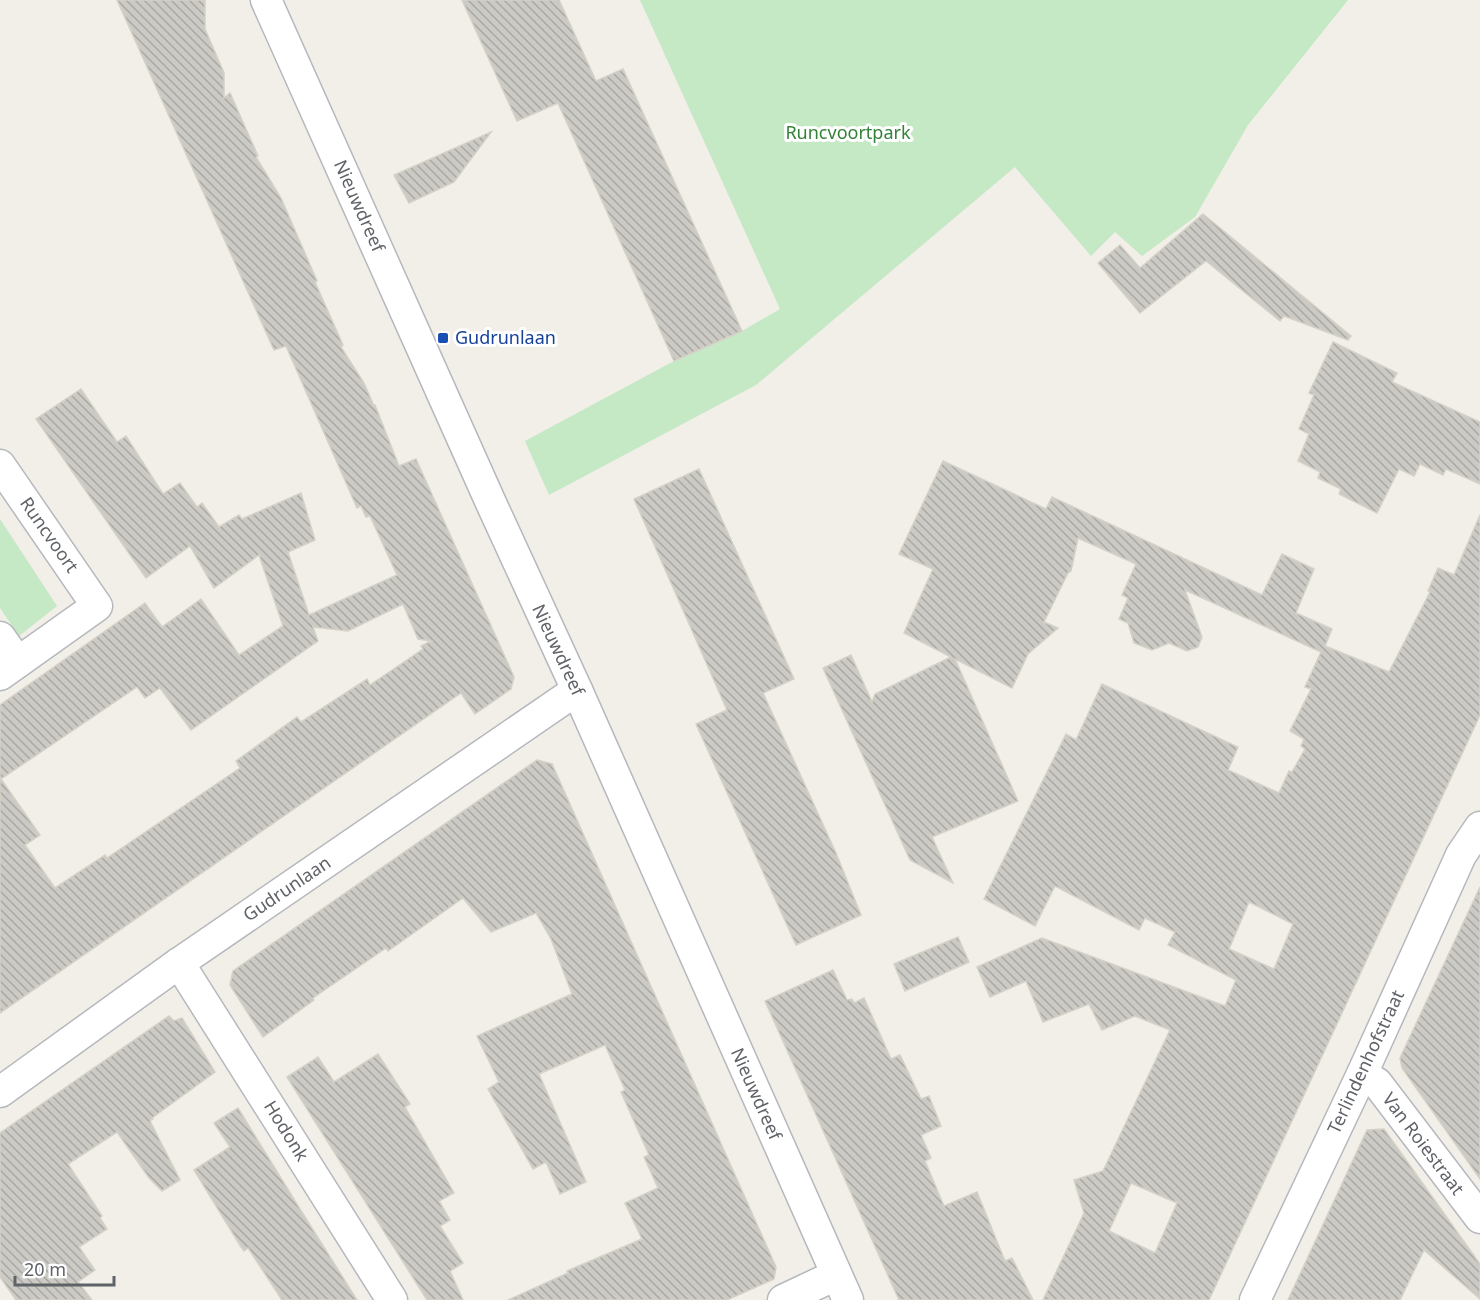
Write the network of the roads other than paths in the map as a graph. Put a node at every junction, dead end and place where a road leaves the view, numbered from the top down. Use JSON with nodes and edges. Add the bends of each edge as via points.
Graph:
{"nodes":[{"id":1,"x":266,"y":0,"type":"edge"},
{"id":2,"x":0,"y":465,"type":"edge"},
{"id":3,"x":0,"y":637,"type":"edge"},
{"id":4,"x":9,"y":669,"type":"edge"},
{"id":5,"x":577,"y":690,"type":"junction"},
{"id":6,"x":1480,"y":826,"type":"edge"},
{"id":7,"x":179,"y":963,"type":"junction"},
{"id":8,"x":1362,"y":1074,"type":"junction"},
{"id":9,"x":0,"y":1092,"type":"edge"},
{"id":10,"x":1480,"y":1218,"type":"edge"},
{"id":11,"x":842,"y":1287,"type":"edge"},
{"id":12,"x":392,"y":1300,"type":"edge"},
{"id":13,"x":783,"y":1300,"type":"edge"},
{"id":14,"x":1256,"y":1300,"type":"edge"}],
"edges":[{"from":1,"to":5,"type":"street","name":"Nieuwdreef"},
{"from":2,"to":4,"type":"street","name":"Runcvoort","via":[[98,606]]},
{"from":3,"to":4,"type":"street"},
{"from":5,"to":7,"type":"street","name":"Gudrunlaan"},
{"from":5,"to":11,"type":"street","name":"Nieuwdreef"},
{"from":6,"to":8,"type":"street","name":"Terlindenhofstraat","via":[[1461,855]]},
{"from":7,"to":9,"type":"street","name":"Gudrunlaan"},
{"from":7,"to":12,"type":"street","name":"Hodonk"},
{"from":8,"to":10,"type":"street","name":"Van Roiestraat","via":[[1377,1083]]},
{"from":8,"to":14,"type":"street","name":"Terlindenhofstraat"},
{"from":11,"to":13,"type":"street"}]}
